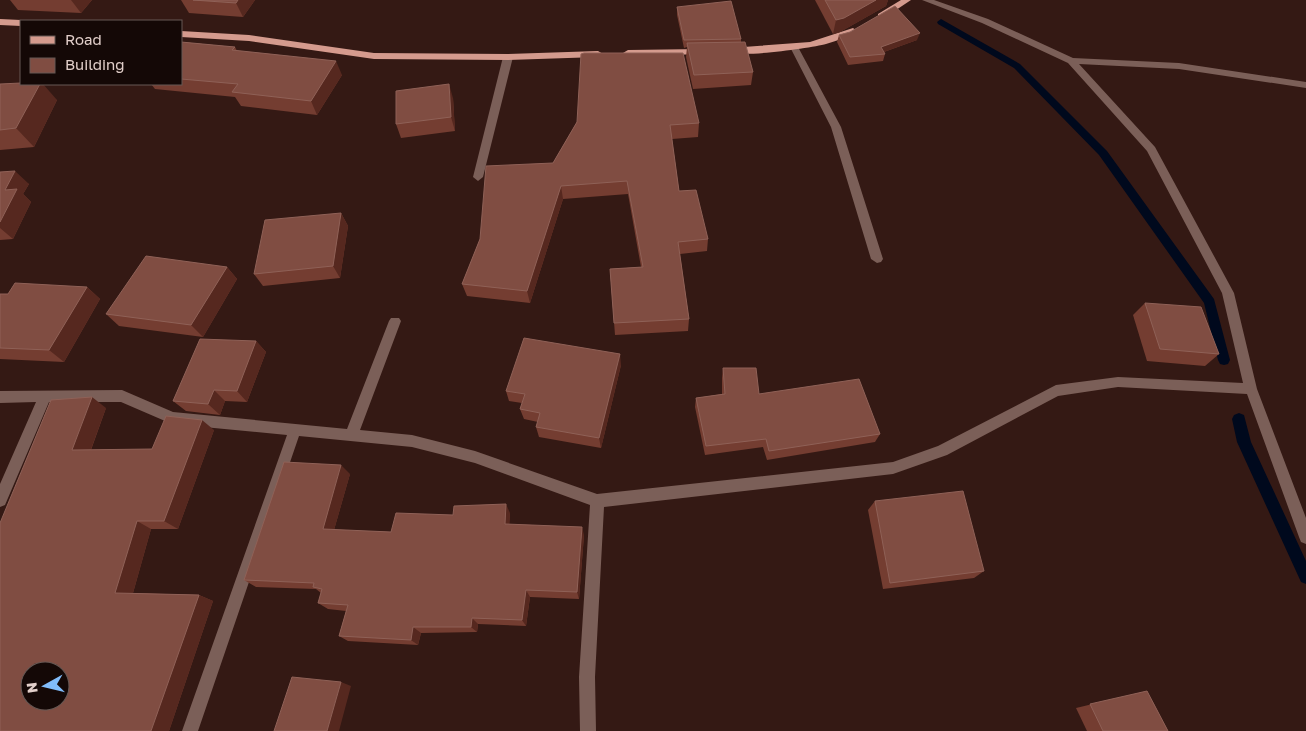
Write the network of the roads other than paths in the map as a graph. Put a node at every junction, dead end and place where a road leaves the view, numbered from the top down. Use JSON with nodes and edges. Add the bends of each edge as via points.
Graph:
{"nodes":[{"id":1,"x":907,"y":0,"type":"edge"},
{"id":2,"x":926,"y":0,"type":"edge"},
{"id":3,"x":874,"y":20,"type":"edge"},
{"id":4,"x":0,"y":22,"type":"edge"},
{"id":5,"x":20,"y":23,"type":"edge"},
{"id":6,"x":859,"y":28,"type":"edge"},
{"id":7,"x":182,"y":34,"type":"edge"},
{"id":8,"x":794,"y":47,"type":"junction"},
{"id":9,"x":718,"y":51,"type":"edge"},
{"id":10,"x":708,"y":52,"type":"edge"},
{"id":11,"x":508,"y":57,"type":"junction"},
{"id":12,"x":1071,"y":61,"type":"junction"},
{"id":13,"x":1306,"y":85,"type":"edge"},
{"id":14,"x":478,"y":177,"type":"dead end"},
{"id":15,"x":878,"y":259,"type":"dead end"},
{"id":16,"x":395,"y":322,"type":"dead end"},
{"id":17,"x":1251,"y":389,"type":"junction"},
{"id":18,"x":0,"y":397,"type":"edge"},
{"id":19,"x":44,"y":398,"type":"junction"},
{"id":20,"x":295,"y":430,"type":"junction"},
{"id":21,"x":352,"y":434,"type":"junction"},
{"id":22,"x":0,"y":500,"type":"edge"},
{"id":23,"x":598,"y":501,"type":"junction"},
{"id":24,"x":1306,"y":537,"type":"edge"},
{"id":25,"x":190,"y":731,"type":"edge"},
{"id":26,"x":588,"y":731,"type":"edge"}],
"edges":[{"from":1,"to":3,"type":"main road"},
{"from":2,"to":12,"type":"street","via":[[985,21]]},
{"from":4,"to":5,"type":"main road"},
{"from":6,"to":8,"type":"main road","via":[[844,36]]},
{"from":7,"to":11,"type":"main road","via":[[249,38],[374,56]]},
{"from":8,"to":9,"type":"main road"},
{"from":8,"to":15,"type":"street","via":[[836,128]]},
{"from":10,"to":11,"type":"main road"},
{"from":11,"to":14,"type":"street"},
{"from":12,"to":13,"type":"street","via":[[1179,66]]},
{"from":12,"to":17,"type":"street","via":[[1151,149],[1228,293]]},
{"from":16,"to":21,"type":"street"},
{"from":17,"to":23,"type":"street","via":[[1118,382],[1056,392],[942,451],[892,468]]},
{"from":17,"to":24,"type":"street"},
{"from":18,"to":19,"type":"street"},
{"from":19,"to":20,"type":"street","via":[[122,396],[172,418]]},
{"from":19,"to":22,"type":"street"},
{"from":20,"to":21,"type":"street"},
{"from":20,"to":25,"type":"street"},
{"from":21,"to":23,"type":"street","via":[[412,441],[475,458]]},
{"from":23,"to":26,"type":"street","via":[[587,677]]}]}
